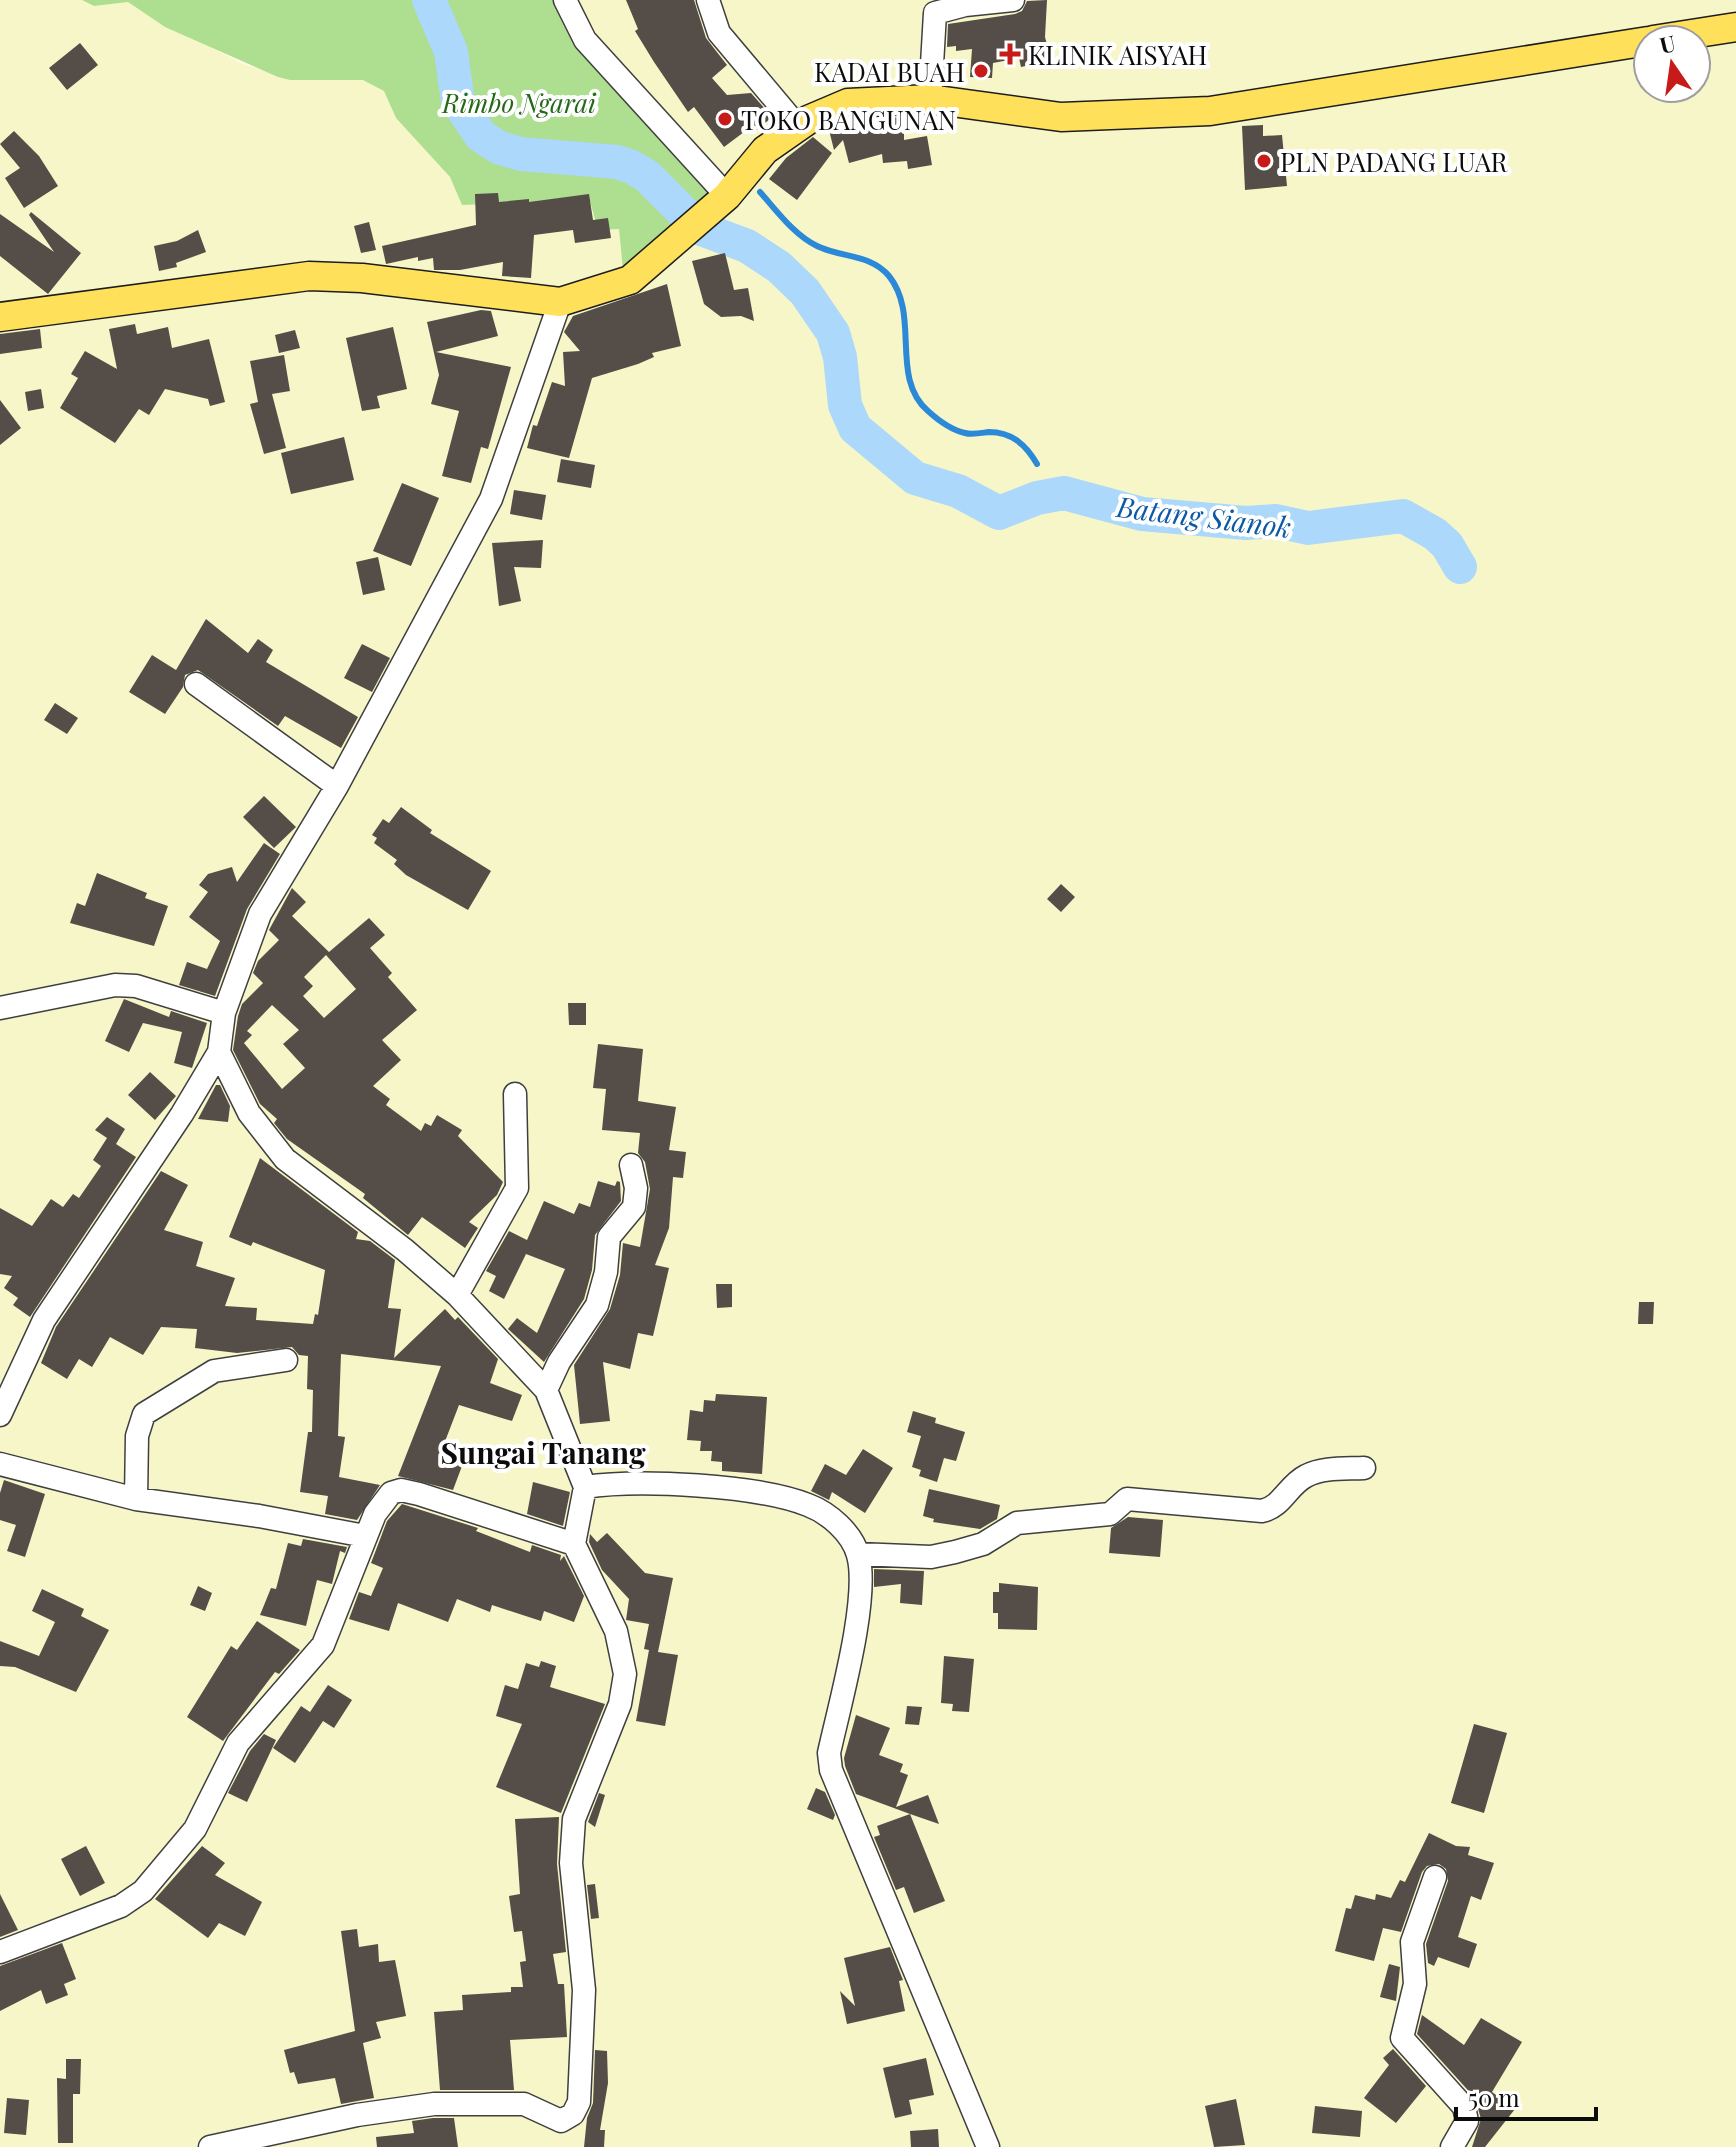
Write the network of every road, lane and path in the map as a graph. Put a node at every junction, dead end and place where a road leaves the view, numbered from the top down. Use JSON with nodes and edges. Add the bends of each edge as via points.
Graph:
{"nodes":[{"id":1,"x":565,"y":0,"type":"edge"},
{"id":2,"x":708,"y":0,"type":"edge"},
{"id":3,"x":1013,"y":0,"type":"edge"},
{"id":4,"x":967,"y":3,"type":"edge"},
{"id":5,"x":932,"y":6,"type":"edge"},
{"id":6,"x":1736,"y":27,"type":"edge"},
{"id":7,"x":1712,"y":31,"type":"edge"},
{"id":8,"x":1632,"y":43,"type":"edge"},
{"id":9,"x":930,"y":99,"type":"junction"},
{"id":10,"x":798,"y":127,"type":"junction"},
{"id":11,"x":727,"y":196,"type":"junction"},
{"id":12,"x":560,"y":302,"type":"junction"},
{"id":13,"x":0,"y":317,"type":"edge"},
{"id":14,"x":196,"y":684,"type":"dead end"},
{"id":15,"x":337,"y":786,"type":"junction"},
{"id":16,"x":0,"y":1008,"type":"edge"},
{"id":17,"x":224,"y":1013,"type":"junction"},
{"id":18,"x":219,"y":1052,"type":"junction"},
{"id":19,"x":515,"y":1094,"type":"dead end"},
{"id":20,"x":631,"y":1165,"type":"dead end"},
{"id":21,"x":457,"y":1295,"type":"junction"},
{"id":22,"x":286,"y":1360,"type":"dead end"},
{"id":23,"x":546,"y":1390,"type":"junction"},
{"id":24,"x":0,"y":1415,"type":"edge"},
{"id":25,"x":0,"y":1464,"type":"edge"},
{"id":26,"x":1364,"y":1468,"type":"dead end"},
{"id":27,"x":585,"y":1487,"type":"junction"},
{"id":28,"x":136,"y":1499,"type":"junction"},
{"id":29,"x":365,"y":1536,"type":"junction"},
{"id":30,"x":574,"y":1544,"type":"junction"},
{"id":31,"x":858,"y":1554,"type":"junction"},
{"id":32,"x":1435,"y":1877,"type":"dead end"},
{"id":33,"x":0,"y":1952,"type":"edge"},
{"id":34,"x":210,"y":2147,"type":"edge"},
{"id":35,"x":988,"y":2147,"type":"edge"},
{"id":36,"x":1452,"y":2147,"type":"edge"}],
"edges":[{"from":1,"to":11,"type":"street","via":[[585,40]]},
{"from":2,"to":10,"type":"street","via":[[719,33]]},
{"from":3,"to":4,"type":"street"},
{"from":4,"to":5,"type":"street"},
{"from":5,"to":9,"type":"street"},
{"from":6,"to":7,"type":"main road"},
{"from":8,"to":9,"type":"main road","via":[[1210,111],[1061,117]]},
{"from":9,"to":10,"type":"main road","via":[[848,103]]},
{"from":10,"to":11,"type":"main road","via":[[765,150]]},
{"from":11,"to":12,"type":"main road","via":[[630,280]]},
{"from":12,"to":13,"type":"main road","via":[[309,276]]},
{"from":12,"to":15,"type":"street","via":[[491,499]]},
{"from":14,"to":15,"type":"street"},
{"from":15,"to":17,"type":"street","via":[[260,914]]},
{"from":16,"to":17,"type":"street","via":[[115,985],[136,986]]},
{"from":17,"to":18,"type":"street"},
{"from":18,"to":21,"type":"street","via":[[249,1113],[285,1159]]},
{"from":18,"to":24,"type":"street","via":[[44,1320]]},
{"from":19,"to":21,"type":"street","via":[[517,1188]]},
{"from":20,"to":23,"type":"street","via":[[634,1207],[609,1237],[597,1305]]},
{"from":21,"to":23,"type":"street"},
{"from":22,"to":28,"type":"street","via":[[214,1371],[144,1414],[137,1436]]},
{"from":23,"to":27,"type":"street"},
{"from":25,"to":28,"type":"street"},
{"from":26,"to":31,"type":"street","via":[[1315,1472],[1262,1511],[1127,1499],[1104,1516],[1017,1523],[983,1544],[931,1557]]},
{"from":27,"to":30,"type":"street"},
{"from":27,"to":31,"type":"street","via":[[618,1482],[680,1485],[808,1505],[836,1520]]},
{"from":28,"to":29,"type":"street"},
{"from":29,"to":30,"type":"street","via":[[391,1493],[401,1490]]},
{"from":29,"to":33,"type":"street","via":[[323,1645],[238,1743],[195,1829],[143,1891],[121,1906]]},
{"from":30,"to":34,"type":"street","via":[[616,1631],[625,1674],[620,1704],[574,1819],[571,1863],[584,1990],[579,2102],[573,2114],[561,2121],[524,2104],[434,2104]]},
{"from":31,"to":35,"type":"street","via":[[858,1612],[829,1753],[831,1770]]},
{"from":32,"to":36,"type":"street","via":[[1412,1942],[1415,1984],[1402,2038],[1464,2107],[1467,2121]]}]}
